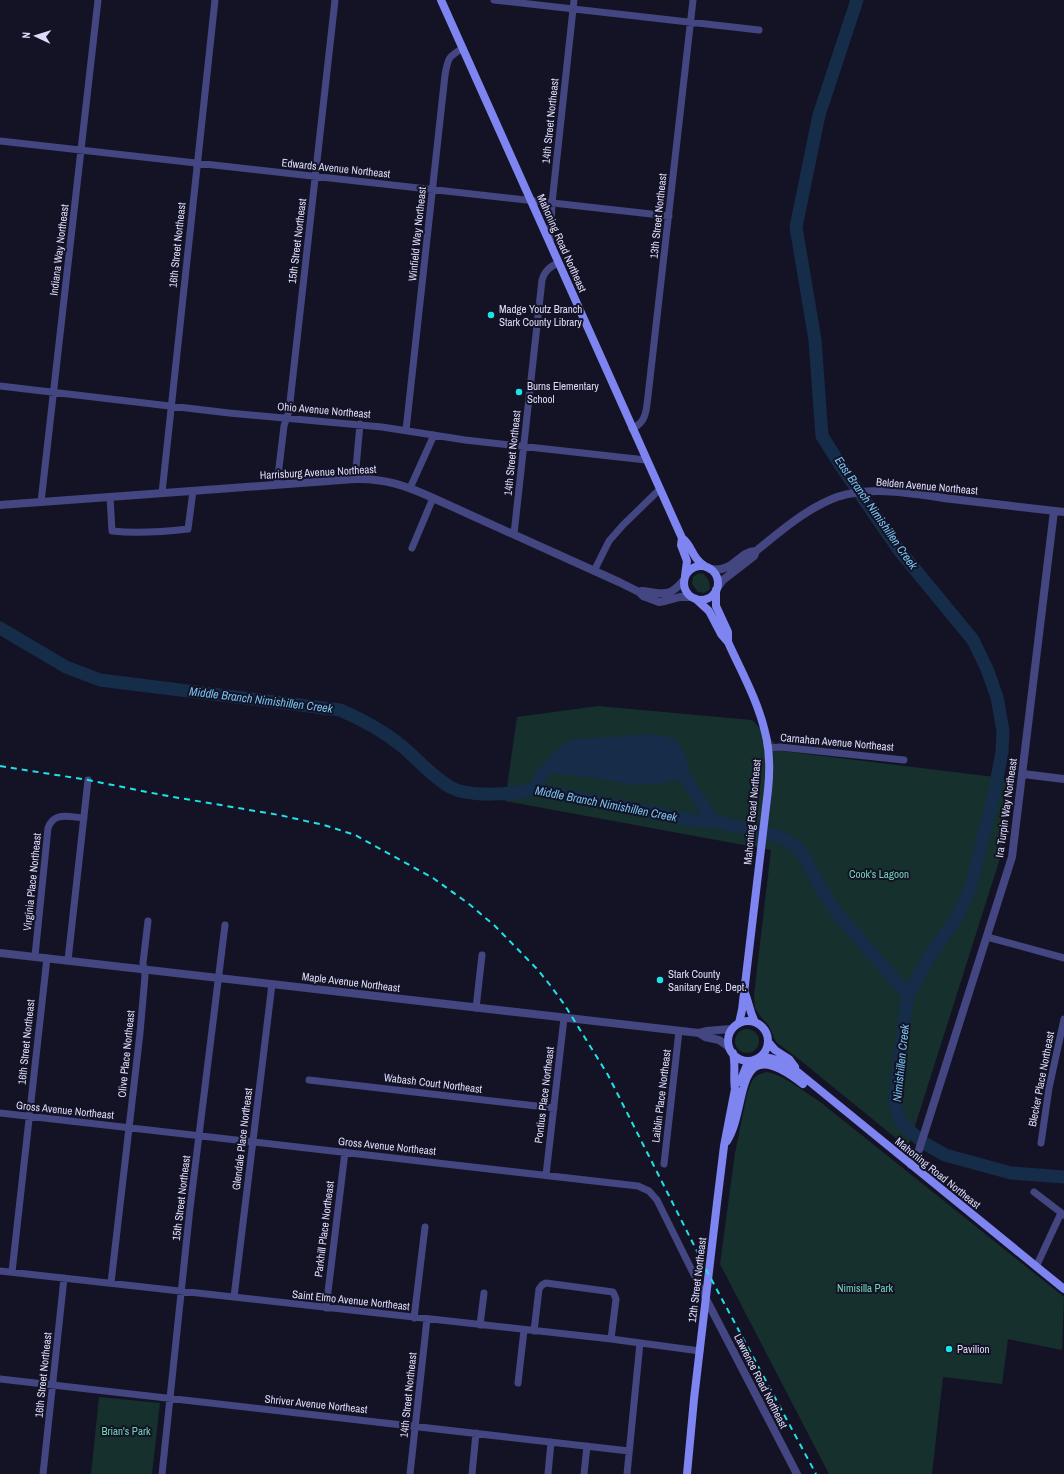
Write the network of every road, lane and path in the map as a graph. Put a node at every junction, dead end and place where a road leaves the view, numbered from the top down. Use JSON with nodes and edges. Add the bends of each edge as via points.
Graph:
{"nodes":[{"id":1,"x":98,"y":0,"type":"edge"},
{"id":2,"x":216,"y":0,"type":"edge"},
{"id":3,"x":335,"y":0,"type":"edge"},
{"id":4,"x":441,"y":0,"type":"edge"},
{"id":5,"x":494,"y":0,"type":"edge"},
{"id":6,"x":574,"y":0,"type":"edge"},
{"id":7,"x":693,"y":0,"type":"edge"},
{"id":8,"x":573,"y":9,"type":"junction"},
{"id":9,"x":690,"y":22,"type":"junction"},
{"id":10,"x":759,"y":30,"type":"dead end"},
{"id":11,"x":463,"y":48,"type":"junction"},
{"id":12,"x":0,"y":141,"type":"edge"},
{"id":13,"x":81,"y":150,"type":"junction"},
{"id":14,"x":198,"y":164,"type":"junction"},
{"id":15,"x":315,"y":177,"type":"junction"},
{"id":16,"x":433,"y":190,"type":"junction"},
{"id":17,"x":531,"y":200,"type":"junction"},
{"id":18,"x":552,"y":202,"type":"junction"},
{"id":19,"x":669,"y":216,"type":"junction"},
{"id":20,"x":550,"y":244,"type":"junction"},
{"id":21,"x":558,"y":263,"type":"junction"},
{"id":22,"x":0,"y":386,"type":"edge"},
{"id":23,"x":54,"y":393,"type":"junction"},
{"id":24,"x":171,"y":406,"type":"junction"},
{"id":25,"x":286,"y":418,"type":"junction"},
{"id":26,"x":360,"y":424,"type":"junction"},
{"id":27,"x":632,"y":428,"type":"junction"},
{"id":28,"x":406,"y":430,"type":"junction"},
{"id":29,"x":434,"y":435,"type":"junction"},
{"id":30,"x":524,"y":447,"type":"junction"},
{"id":31,"x":646,"y":460,"type":"junction"},
{"id":32,"x":355,"y":479,"type":"junction"},
{"id":33,"x":277,"y":484,"type":"junction"},
{"id":34,"x":410,"y":488,"type":"junction"},
{"id":35,"x":660,"y":489,"type":"junction"},
{"id":36,"x":193,"y":491,"type":"junction"},
{"id":37,"x":162,"y":493,"type":"junction"},
{"id":38,"x":110,"y":497,"type":"junction"},
{"id":39,"x":433,"y":498,"type":"junction"},
{"id":40,"x":41,"y":502,"type":"junction"},
{"id":41,"x":0,"y":505,"type":"edge"},
{"id":42,"x":1054,"y":511,"type":"junction"},
{"id":43,"x":1064,"y":512,"type":"edge"},
{"id":44,"x":514,"y":534,"type":"junction"},
{"id":45,"x":682,"y":538,"type":"junction"},
{"id":46,"x":412,"y":548,"type":"dead end"},
{"id":47,"x":756,"y":551,"type":"junction"},
{"id":48,"x":708,"y":568,"type":"junction"},
{"id":49,"x":594,"y":571,"type":"junction"},
{"id":50,"x":684,"y":579,"type":"junction"},
{"id":51,"x":717,"y":588,"type":"junction"},
{"id":52,"x":639,"y":592,"type":"junction"},
{"id":53,"x":694,"y":598,"type":"junction"},
{"id":54,"x":728,"y":642,"type":"junction"},
{"id":55,"x":768,"y":748,"type":"junction"},
{"id":56,"x":904,"y":760,"type":"dead end"},
{"id":57,"x":1023,"y":774,"type":"junction"},
{"id":58,"x":1064,"y":779,"type":"edge"},
{"id":59,"x":88,"y":780,"type":"dead end"},
{"id":60,"x":84,"y":818,"type":"junction"},
{"id":61,"x":148,"y":922,"type":"dead end"},
{"id":62,"x":225,"y":925,"type":"dead end"},
{"id":63,"x":987,"y":937,"type":"junction"},
{"id":64,"x":0,"y":953,"type":"edge"},
{"id":65,"x":482,"y":955,"type":"dead end"},
{"id":66,"x":34,"y":956,"type":"junction"},
{"id":67,"x":47,"y":958,"type":"junction"},
{"id":68,"x":1064,"y":958,"type":"edge"},
{"id":69,"x":68,"y":960,"type":"junction"},
{"id":70,"x":144,"y":970,"type":"junction"},
{"id":71,"x":218,"y":978,"type":"junction"},
{"id":72,"x":272,"y":984,"type":"junction"},
{"id":73,"x":744,"y":990,"type":"junction"},
{"id":74,"x":476,"y":1008,"type":"junction"},
{"id":75,"x":564,"y":1018,"type":"junction"},
{"id":76,"x":1064,"y":1019,"type":"edge"},
{"id":77,"x":755,"y":1022,"type":"junction"},
{"id":78,"x":739,"y":1023,"type":"junction"},
{"id":79,"x":731,"y":1029,"type":"junction"},
{"id":80,"x":680,"y":1031,"type":"junction"},
{"id":81,"x":699,"y":1033,"type":"junction"},
{"id":82,"x":768,"y":1042,"type":"junction"},
{"id":83,"x":731,"y":1050,"type":"junction"},
{"id":84,"x":757,"y":1058,"type":"junction"},
{"id":85,"x":799,"y":1073,"type":"junction"},
{"id":86,"x":309,"y":1080,"type":"dead end"},
{"id":87,"x":735,"y":1089,"type":"junction"},
{"id":88,"x":827,"y":1096,"type":"junction"},
{"id":89,"x":554,"y":1108,"type":"junction"},
{"id":90,"x":0,"y":1113,"type":"edge"},
{"id":91,"x":29,"y":1116,"type":"junction"},
{"id":92,"x":129,"y":1128,"type":"junction"},
{"id":93,"x":200,"y":1136,"type":"junction"},
{"id":94,"x":253,"y":1142,"type":"junction"},
{"id":95,"x":1041,"y":1143,"type":"dead end"},
{"id":96,"x":724,"y":1146,"type":"junction"},
{"id":97,"x":345,"y":1152,"type":"junction"},
{"id":98,"x":664,"y":1164,"type":"dead end"},
{"id":99,"x":911,"y":1165,"type":"junction"},
{"id":100,"x":546,"y":1175,"type":"junction"},
{"id":101,"x":1034,"y":1192,"type":"dead end"},
{"id":102,"x":1063,"y":1214,"type":"edge"},
{"id":103,"x":425,"y":1227,"type":"dead end"},
{"id":104,"x":1036,"y":1266,"type":"junction"},
{"id":105,"x":0,"y":1271,"type":"edge"},
{"id":106,"x":12,"y":1272,"type":"junction"},
{"id":107,"x":64,"y":1278,"type":"junction"},
{"id":108,"x":111,"y":1283,"type":"junction"},
{"id":109,"x":1064,"y":1289,"type":"edge"},
{"id":110,"x":182,"y":1291,"type":"junction"},
{"id":111,"x":484,"y":1293,"type":"dead end"},
{"id":112,"x":234,"y":1297,"type":"junction"},
{"id":113,"x":706,"y":1299,"type":"junction"},
{"id":114,"x":326,"y":1308,"type":"junction"},
{"id":115,"x":414,"y":1318,"type":"junction"},
{"id":116,"x":427,"y":1319,"type":"junction"},
{"id":117,"x":480,"y":1325,"type":"junction"},
{"id":118,"x":524,"y":1330,"type":"junction"},
{"id":119,"x":534,"y":1331,"type":"junction"},
{"id":120,"x":611,"y":1339,"type":"junction"},
{"id":121,"x":640,"y":1343,"type":"junction"},
{"id":122,"x":700,"y":1351,"type":"junction"},
{"id":123,"x":0,"y":1379,"type":"edge"},
{"id":124,"x":518,"y":1383,"type":"dead end"},
{"id":125,"x":52,"y":1385,"type":"junction"},
{"id":126,"x":170,"y":1398,"type":"junction"},
{"id":127,"x":416,"y":1426,"type":"junction"},
{"id":128,"x":476,"y":1433,"type":"junction"},
{"id":129,"x":550,"y":1442,"type":"junction"},
{"id":130,"x":587,"y":1446,"type":"junction"},
{"id":131,"x":630,"y":1450,"type":"junction"},
{"id":132,"x":43,"y":1474,"type":"edge"},
{"id":133,"x":162,"y":1474,"type":"edge"},
{"id":134,"x":410,"y":1474,"type":"edge"},
{"id":135,"x":472,"y":1474,"type":"edge"},
{"id":136,"x":548,"y":1474,"type":"edge"},
{"id":137,"x":584,"y":1474,"type":"edge"},
{"id":138,"x":627,"y":1474,"type":"edge"},
{"id":139,"x":687,"y":1474,"type":"edge"},
{"id":140,"x":797,"y":1474,"type":"edge"}],
"edges":[{"from":1,"to":13,"type":"street","name":"Indiana Way Northeast"},
{"from":2,"to":14,"type":"street","name":"16th Street Northeast"},
{"from":3,"to":15,"type":"street","name":"15th Street Northeast"},
{"from":4,"to":11,"type":"main road","name":"Mahoning Road Northeast"},
{"from":5,"to":8,"type":"street"},
{"from":6,"to":8,"type":"street","name":"14th Street Northeast"},
{"from":7,"to":9,"type":"street","name":"13th Street Northeast"},
{"from":8,"to":9,"type":"street"},
{"from":8,"to":18,"type":"street","name":"14th Street Northeast"},
{"from":9,"to":10,"type":"street"},
{"from":9,"to":19,"type":"street","name":"13th Street Northeast"},
{"from":11,"to":16,"type":"street","name":"Winfield Way Northeast","via":[[451,55],[448,63]]},
{"from":11,"to":17,"type":"main road","name":"Mahoning Road Northeast"},
{"from":12,"to":13,"type":"street","name":"Edwards Avenue Northeast"},
{"from":13,"to":14,"type":"street","name":"Edwards Avenue Northeast"},
{"from":13,"to":23,"type":"street","name":"Indiana Way Northeast"},
{"from":14,"to":15,"type":"street","name":"Edwards Avenue Northeast"},
{"from":14,"to":24,"type":"street","name":"16th Street Northeast"},
{"from":15,"to":16,"type":"street","name":"Edwards Avenue Northeast"},
{"from":15,"to":25,"type":"street","name":"15th Street Northeast","via":[[290,403]]},
{"from":16,"to":17,"type":"street","name":"Edwards Avenue Northeast"},
{"from":16,"to":28,"type":"street","name":"Winfield Way Northeast"},
{"from":17,"to":18,"type":"street","name":"Edwards Avenue Northeast"},
{"from":17,"to":20,"type":"main road","name":"Mahoning Road Northeast"},
{"from":18,"to":19,"type":"street","name":"Edwards Avenue Northeast"},
{"from":18,"to":20,"type":"street","name":"14th Street Northeast"},
{"from":19,"to":27,"type":"street","name":"13th Street Northeast","via":[[644,420]]},
{"from":20,"to":21,"type":"main road","name":"Mahoning Road Northeast"},
{"from":21,"to":27,"type":"main road","name":"Mahoning Road Northeast"},
{"from":21,"to":30,"type":"street","name":"14th Street Northeast","via":[[544,272],[542,280]]},
{"from":22,"to":23,"type":"street","name":"Ohio Avenue Northeast"},
{"from":23,"to":24,"type":"street","name":"Ohio Avenue Northeast"},
{"from":23,"to":40,"type":"street","name":"Indiana Way Northeast"},
{"from":24,"to":25,"type":"street","name":"Ohio Avenue Northeast"},
{"from":24,"to":37,"type":"street","name":"16th Street Northeast"},
{"from":25,"to":26,"type":"street","name":"Ohio Avenue Northeast"},
{"from":25,"to":33,"type":"street","name":"15th Street Northeast"},
{"from":26,"to":28,"type":"street","name":"Ohio Avenue Northeast"},
{"from":26,"to":32,"type":"street"},
{"from":27,"to":31,"type":"main road","name":"Mahoning Road Northeast"},
{"from":28,"to":29,"type":"street","name":"Ohio Avenue Northeast"},
{"from":29,"to":30,"type":"street","name":"Ohio Avenue Northeast"},
{"from":29,"to":34,"type":"street"},
{"from":30,"to":31,"type":"street","name":"Ohio Avenue Northeast"},
{"from":30,"to":44,"type":"street","name":"14th Street Northeast"},
{"from":31,"to":35,"type":"main road","name":"Mahoning Road Northeast"},
{"from":32,"to":33,"type":"street","name":"Harrisburg Avenue Northeast"},
{"from":32,"to":34,"type":"street","name":"Harrisburg Avenue Northeast","via":[[383,480]]},
{"from":33,"to":36,"type":"street","name":"Harrisburg Avenue Northeast"},
{"from":34,"to":39,"type":"street","name":"Harrisburg Avenue Northeast"},
{"from":35,"to":45,"type":"main road","name":"Mahoning Road Northeast"},
{"from":35,"to":49,"type":"street","via":[[609,541]]},
{"from":36,"to":37,"type":"street","name":"Harrisburg Avenue Northeast"},
{"from":36,"to":38,"type":"street","via":[[188,529],[148,533],[112,531]]},
{"from":37,"to":38,"type":"street","name":"Harrisburg Avenue Northeast"},
{"from":38,"to":40,"type":"street","name":"Harrisburg Avenue Northeast"},
{"from":39,"to":44,"type":"street","name":"Harrisburg Avenue Northeast"},
{"from":39,"to":46,"type":"street"},
{"from":40,"to":41,"type":"street","name":"Harrisburg Avenue Northeast"},
{"from":42,"to":43,"type":"street","name":"Belden Avenue Northeast"},
{"from":42,"to":47,"type":"street","name":"Belden Avenue Northeast","via":[[898,492],[878,491],[847,495],[812,509]]},
{"from":42,"to":57,"type":"street","name":"Ira Turpin Way Northeast"},
{"from":44,"to":49,"type":"street","name":"Harrisburg Avenue Northeast"},
{"from":45,"to":48,"type":"main road","name":"Mahoning Road Northeast","via":[[696,559]]},
{"from":45,"to":50,"type":"main road","name":"Mahoning Road Northeast","via":[[681,545],[687,563]]},
{"from":47,"to":48,"type":"street","name":"Belden Avenue Northeast","via":[[751,551],[726,568]]},
{"from":47,"to":51,"type":"street","name":"Belden Avenue Northeast","via":[[754,556],[723,580]]},
{"from":48,"to":50,"type":"main road","via":[[694,568]]},
{"from":48,"to":51,"type":"main road","via":[[716,576]]},
{"from":49,"to":52,"type":"street","name":"Harrisburg Avenue Northeast"},
{"from":50,"to":52,"type":"street","name":"Harrisburg Avenue Northeast","via":[[674,590],[664,594]]},
{"from":50,"to":53,"type":"main road","via":[[685,590]]},
{"from":51,"to":53,"type":"main road","via":[[709,598]]},
{"from":51,"to":54,"type":"main road","name":"Mahoning Road Northeast","via":[[717,607],[728,632]]},
{"from":52,"to":53,"type":"street","name":"Harrisburg Avenue Northeast","via":[[660,602],[680,597]]},
{"from":53,"to":54,"type":"main road","name":"Mahoning Road Northeast","via":[[709,611]]},
{"from":54,"to":55,"type":"main road","name":"Mahoning Road Northeast","via":[[757,708]]},
{"from":55,"to":56,"type":"street","name":"Carnahan Avenue Northeast","via":[[780,747]]},
{"from":55,"to":73,"type":"main road","name":"Mahoning Road Northeast","via":[[769,780]]},
{"from":57,"to":58,"type":"street"},
{"from":57,"to":63,"type":"street","name":"Ira Turpin Way Northeast","via":[[1012,857]]},
{"from":59,"to":60,"type":"street"},
{"from":60,"to":66,"type":"street","name":"Virginia Place Northeast","via":[[59,816],[50,822]]},
{"from":60,"to":69,"type":"street"},
{"from":61,"to":70,"type":"street","name":"Olive Place Northeast"},
{"from":62,"to":71,"type":"street","name":"15th Street Northeast"},
{"from":63,"to":68,"type":"street"},
{"from":63,"to":99,"type":"street","name":"Ira Turpin Way Northeast","via":[[929,1120],[918,1153]]},
{"from":64,"to":66,"type":"street","name":"Maple Avenue Northeast"},
{"from":65,"to":74,"type":"street"},
{"from":66,"to":67,"type":"street","name":"Maple Avenue Northeast"},
{"from":67,"to":69,"type":"street","name":"Maple Avenue Northeast"},
{"from":67,"to":91,"type":"street","name":"16th Street Northeast"},
{"from":69,"to":70,"type":"street","name":"Maple Avenue Northeast"},
{"from":70,"to":71,"type":"street","name":"Maple Avenue Northeast"},
{"from":70,"to":92,"type":"street","name":"Olive Place Northeast"},
{"from":71,"to":72,"type":"street","name":"Maple Avenue Northeast"},
{"from":71,"to":93,"type":"street","name":"15th Street Northeast"},
{"from":72,"to":74,"type":"street","name":"Maple Avenue Northeast"},
{"from":72,"to":94,"type":"street","name":"Glendale Place Northeast"},
{"from":73,"to":77,"type":"main road","name":"Mahoning Road Northeast"},
{"from":73,"to":78,"type":"main road","name":"Mahoning Road Northeast"},
{"from":74,"to":75,"type":"street","name":"Maple Avenue Northeast"},
{"from":75,"to":80,"type":"street","name":"Maple Avenue Northeast"},
{"from":75,"to":89,"type":"street","name":"Pontius Place Northeast"},
{"from":76,"to":95,"type":"street","name":"Blecker Place Northeast","via":[[1049,1088]]},
{"from":77,"to":78,"type":"main road","via":[[748,1020]]},
{"from":77,"to":82,"type":"main road","via":[[765,1030]]},
{"from":78,"to":79,"type":"main road"},
{"from":79,"to":81,"type":"street","name":"Maple Avenue Northeast"},
{"from":79,"to":83,"type":"main road","via":[[728,1039]]},
{"from":80,"to":81,"type":"street","name":"Maple Avenue Northeast"},
{"from":80,"to":98,"type":"street","name":"Laiblin Place Northeast"},
{"from":81,"to":83,"type":"street","name":"Maple Avenue Northeast","via":[[720,1041]]},
{"from":82,"to":84,"type":"main road","via":[[764,1052]]},
{"from":82,"to":85,"type":"main road","name":"Mahoning Road Northeast","via":[[789,1059]]},
{"from":83,"to":84,"type":"main road","via":[[742,1060]]},
{"from":83,"to":87,"type":"main road","name":"12th Street Northeast","via":[[735,1063]]},
{"from":84,"to":85,"type":"main road","name":"Mahoning Road Northeast","via":[[777,1060]]},
{"from":84,"to":87,"type":"main road","name":"12th Street Northeast","via":[[746,1067]]},
{"from":85,"to":88,"type":"main road","name":"Mahoning Road Northeast"},
{"from":86,"to":89,"type":"street","name":"Wabash Court Northeast"},
{"from":87,"to":96,"type":"main road","name":"12th Street Northeast"},
{"from":88,"to":96,"type":"main road","via":[[819,1095],[777,1067],[756,1067],[743,1085],[733,1132]]},
{"from":88,"to":99,"type":"main road","name":"Mahoning Road Northeast"},
{"from":89,"to":100,"type":"street","name":"Pontius Place Northeast"},
{"from":90,"to":91,"type":"street","name":"Gross Avenue Northeast"},
{"from":91,"to":92,"type":"street","name":"Gross Avenue Northeast"},
{"from":91,"to":106,"type":"street","name":"16th Street Northeast"},
{"from":92,"to":93,"type":"street","name":"Gross Avenue Northeast"},
{"from":92,"to":108,"type":"street","name":"Olive Place Northeast"},
{"from":93,"to":94,"type":"street","name":"Gross Avenue Northeast"},
{"from":93,"to":110,"type":"street","name":"15th Street Northeast"},
{"from":94,"to":97,"type":"street","name":"Gross Avenue Northeast"},
{"from":94,"to":112,"type":"street","name":"Glendale Place Northeast"},
{"from":96,"to":113,"type":"main road","name":"12th Street Northeast"},
{"from":97,"to":100,"type":"street","name":"Gross Avenue Northeast"},
{"from":97,"to":114,"type":"street","name":"Parkhill Place Northeast"},
{"from":99,"to":104,"type":"main road","name":"Mahoning Road Northeast"},
{"from":100,"to":113,"type":"street","name":"Gross Avenue Northeast","via":[[633,1185],[649,1190],[657,1200]]},
{"from":101,"to":102,"type":"street"},
{"from":102,"to":104,"type":"street"},
{"from":103,"to":115,"type":"street"},
{"from":104,"to":109,"type":"main road","name":"Mahoning Road Northeast"},
{"from":105,"to":106,"type":"street","name":"Saint Elmo Avenue Northeast"},
{"from":106,"to":107,"type":"street","name":"Saint Elmo Avenue Northeast"},
{"from":107,"to":108,"type":"street","name":"Saint Elmo Avenue Northeast"},
{"from":107,"to":125,"type":"street","name":"16th Street Northeast"},
{"from":108,"to":110,"type":"street","name":"Saint Elmo Avenue Northeast"},
{"from":110,"to":112,"type":"street","name":"Saint Elmo Avenue Northeast"},
{"from":110,"to":126,"type":"street","name":"15th Street Northeast"},
{"from":111,"to":117,"type":"street"},
{"from":112,"to":114,"type":"street","name":"Saint Elmo Avenue Northeast"},
{"from":113,"to":122,"type":"main road","name":"12th Street Northeast"},
{"from":113,"to":140,"type":"street","name":"Lawrence Road Northeast"},
{"from":114,"to":115,"type":"street","name":"Saint Elmo Avenue Northeast"},
{"from":115,"to":116,"type":"street","name":"Saint Elmo Avenue Northeast"},
{"from":116,"to":117,"type":"street","name":"Saint Elmo Avenue Northeast"},
{"from":116,"to":127,"type":"street","name":"14th Street Northeast"},
{"from":117,"to":118,"type":"street","name":"Saint Elmo Avenue Northeast"},
{"from":118,"to":119,"type":"street","name":"Saint Elmo Avenue Northeast"},
{"from":118,"to":124,"type":"street"},
{"from":119,"to":120,"type":"street","name":"Saint Elmo Avenue Northeast"},
{"from":119,"to":120,"type":"street","via":[[539,1289],[546,1283],[611,1291],[615,1294]]},
{"from":120,"to":121,"type":"street","name":"Saint Elmo Avenue Northeast"},
{"from":121,"to":122,"type":"street","name":"Saint Elmo Avenue Northeast"},
{"from":121,"to":131,"type":"street"},
{"from":122,"to":139,"type":"main road","name":"12th Street Northeast"},
{"from":123,"to":125,"type":"street","name":"Shriver Avenue Northeast"},
{"from":125,"to":126,"type":"street","name":"Shriver Avenue Northeast"},
{"from":125,"to":132,"type":"street","name":"16th Street Northeast"},
{"from":126,"to":127,"type":"street","name":"Shriver Avenue Northeast"},
{"from":126,"to":133,"type":"street","name":"15th Street Northeast"},
{"from":127,"to":128,"type":"street","name":"Shriver Avenue Northeast"},
{"from":127,"to":134,"type":"street","name":"14th Street Northeast"},
{"from":128,"to":129,"type":"street","name":"Shriver Avenue Northeast"},
{"from":128,"to":135,"type":"street"},
{"from":129,"to":130,"type":"street","name":"Shriver Avenue Northeast"},
{"from":129,"to":136,"type":"street"},
{"from":130,"to":131,"type":"street","name":"Shriver Avenue Northeast"},
{"from":130,"to":137,"type":"street"},
{"from":131,"to":138,"type":"street"}]}
